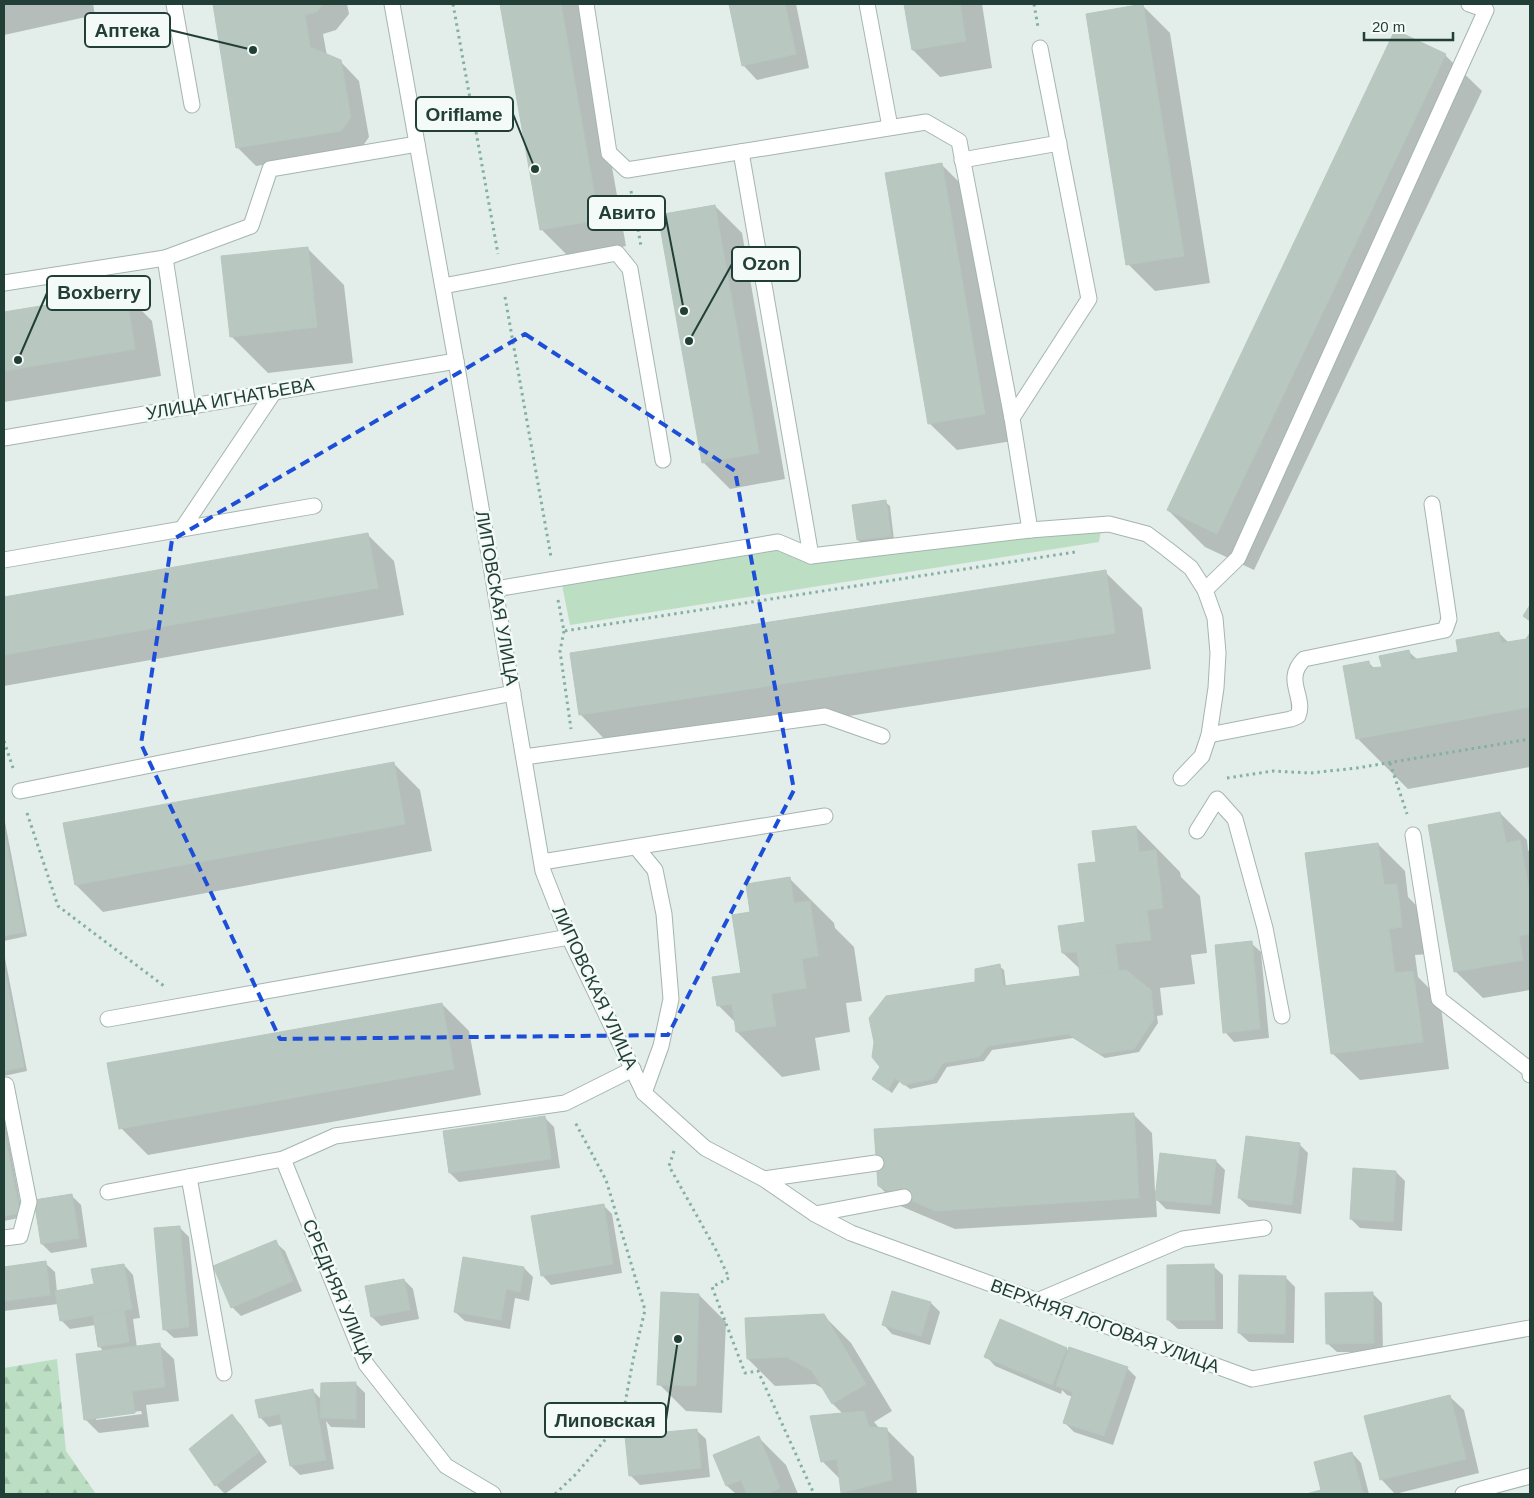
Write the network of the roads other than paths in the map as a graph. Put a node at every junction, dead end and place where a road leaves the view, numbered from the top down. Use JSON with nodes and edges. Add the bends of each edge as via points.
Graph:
{"nodes":[{"id":1,"x":174,"y":4,"type":"edge"},
{"id":2,"x":392,"y":4,"type":"edge"},
{"id":3,"x":586,"y":4,"type":"edge"},
{"id":4,"x":866,"y":4,"type":"edge"},
{"id":5,"x":1469,"y":4,"type":"edge"},
{"id":6,"x":1040,"y":48,"type":"dead end"},
{"id":7,"x":192,"y":105,"type":"dead end"},
{"id":8,"x":890,"y":127,"type":"junction"},
{"id":9,"x":417,"y":144,"type":"junction"},
{"id":10,"x":1059,"y":144,"type":"junction"},
{"id":11,"x":741,"y":152,"type":"junction"},
{"id":12,"x":962,"y":160,"type":"junction"},
{"id":13,"x":165,"y":258,"type":"junction"},
{"id":14,"x":4,"y":283,"type":"edge"},
{"id":15,"x":443,"y":286,"type":"junction"},
{"id":16,"x":456,"y":361,"type":"junction"},
{"id":17,"x":274,"y":392,"type":"junction"},
{"id":18,"x":188,"y":406,"type":"junction"},
{"id":19,"x":1012,"y":418,"type":"junction"},
{"id":20,"x":4,"y":438,"type":"edge"},
{"id":21,"x":663,"y":460,"type":"dead end"},
{"id":22,"x":1432,"y":504,"type":"dead end"},
{"id":23,"x":314,"y":506,"type":"dead end"},
{"id":24,"x":182,"y":529,"type":"junction"},
{"id":25,"x":1030,"y":530,"type":"junction"},
{"id":26,"x":812,"y":556,"type":"junction"},
{"id":27,"x":4,"y":560,"type":"edge"},
{"id":28,"x":495,"y":589,"type":"junction"},
{"id":29,"x":1205,"y":590,"type":"junction"},
{"id":30,"x":513,"y":693,"type":"junction"},
{"id":31,"x":1209,"y":734,"type":"junction"},
{"id":32,"x":882,"y":736,"type":"dead end"},
{"id":33,"x":524,"y":757,"type":"junction"},
{"id":34,"x":1182,"y":778,"type":"dead end"},
{"id":35,"x":20,"y":790,"type":"road end"},
{"id":36,"x":825,"y":816,"type":"dead end"},
{"id":37,"x":1197,"y":831,"type":"dead end"},
{"id":38,"x":1413,"y":835,"type":"road end"},
{"id":39,"x":636,"y":848,"type":"junction"},
{"id":40,"x":542,"y":862,"type":"junction"},
{"id":41,"x":569,"y":937,"type":"junction"},
{"id":42,"x":1282,"y":1016,"type":"dead end"},
{"id":43,"x":108,"y":1019,"type":"dead end"},
{"id":44,"x":633,"y":1069,"type":"junction"},
{"id":45,"x":1530,"y":1069,"type":"edge"},
{"id":46,"x":1530,"y":1075,"type":"edge"},
{"id":47,"x":6,"y":1084,"type":"dead end"},
{"id":48,"x":644,"y":1093,"type":"junction"},
{"id":49,"x":705,"y":1148,"type":"joint"},
{"id":50,"x":283,"y":1159,"type":"junction"},
{"id":51,"x":876,"y":1163,"type":"dead end"},
{"id":52,"x":189,"y":1177,"type":"junction"},
{"id":53,"x":764,"y":1180,"type":"junction"},
{"id":54,"x":108,"y":1192,"type":"dead end"},
{"id":55,"x":904,"y":1197,"type":"dead end"},
{"id":56,"x":815,"y":1214,"type":"junction"},
{"id":57,"x":1264,"y":1228,"type":"dead end"},
{"id":58,"x":4,"y":1238,"type":"edge"},
{"id":59,"x":1037,"y":1301,"type":"junction"},
{"id":60,"x":1530,"y":1328,"type":"edge"},
{"id":61,"x":224,"y":1372,"type":"dead end"},
{"id":62,"x":1530,"y":1476,"type":"edge"},
{"id":63,"x":493,"y":1494,"type":"edge"},
{"id":64,"x":1463,"y":1494,"type":"edge"}],
"edges":[{"from":1,"to":7,"type":"street"},
{"from":2,"to":9,"type":"street","name":"ЛИПОВСКАЯ УЛИЦА"},
{"from":3,"to":11,"type":"street","via":[[609,153],[627,170]]},
{"from":4,"to":8,"type":"street"},
{"from":5,"to":29,"type":"street","via":[[1486,10],[1238,558]]},
{"from":6,"to":10,"type":"street"},
{"from":8,"to":11,"type":"street"},
{"from":8,"to":12,"type":"street","via":[[926,122],[959,141]]},
{"from":9,"to":13,"type":"street","via":[[270,169],[251,226]]},
{"from":9,"to":15,"type":"street","name":"ЛИПОВСКАЯ УЛИЦА"},
{"from":10,"to":12,"type":"street"},
{"from":10,"to":19,"type":"street","via":[[1089,299]]},
{"from":11,"to":26,"type":"street"},
{"from":12,"to":19,"type":"street"},
{"from":13,"to":14,"type":"street"},
{"from":13,"to":18,"type":"street"},
{"from":15,"to":16,"type":"street","name":"ЛИПОВСКАЯ УЛИЦА"},
{"from":15,"to":21,"type":"street","via":[[617,253],[630,269]]},
{"from":16,"to":17,"type":"street","name":"УЛИЦА ИГНАТЬЕВА"},
{"from":16,"to":28,"type":"street","name":"ЛИПОВСКАЯ УЛИЦА"},
{"from":17,"to":18,"type":"street","name":"УЛИЦА ИГНАТЬЕВА"},
{"from":17,"to":24,"type":"street"},
{"from":18,"to":20,"type":"street","name":"УЛИЦА ИГНАТЬЕВА"},
{"from":19,"to":25,"type":"street"},
{"from":22,"to":31,"type":"street","via":[[1449,619],[1445,630],[1304,659],[1297,666],[1294,680],[1300,711],[1298,716],[1291,720]]},
{"from":23,"to":24,"type":"street"},
{"from":24,"to":27,"type":"street"},
{"from":25,"to":26,"type":"street"},
{"from":25,"to":29,"type":"street","via":[[1109,524],[1146,534],[1190,568]]},
{"from":26,"to":28,"type":"street","via":[[778,542]]},
{"from":28,"to":30,"type":"street","name":"ЛИПОВСКАЯ УЛИЦА"},
{"from":29,"to":31,"type":"street","via":[[1215,618],[1218,653]]},
{"from":30,"to":33,"type":"street","name":"ЛИПОВСКАЯ УЛИЦА"},
{"from":30,"to":35,"type":"street"},
{"from":31,"to":34,"type":"street","via":[[1202,756]]},
{"from":32,"to":33,"type":"street","via":[[825,716]]},
{"from":33,"to":40,"type":"street","name":"ЛИПОВСКАЯ УЛИЦА"},
{"from":36,"to":39,"type":"street"},
{"from":37,"to":42,"type":"street","via":[[1217,799],[1235,819],[1264,928]]},
{"from":38,"to":45,"type":"street","via":[[1439,999]]},
{"from":39,"to":40,"type":"street"},
{"from":39,"to":48,"type":"street","via":[[655,870],[664,914],[671,999],[661,1046]]},
{"from":40,"to":41,"type":"street","name":"ЛИПОВСКАЯ УЛИЦА"},
{"from":41,"to":43,"type":"street"},
{"from":41,"to":44,"type":"street","name":"ЛИПОВСКАЯ УЛИЦА"},
{"from":44,"to":48,"type":"street","name":"ЛИПОВСКАЯ УЛИЦА"},
{"from":44,"to":50,"type":"street","via":[[565,1104],[335,1136]]},
{"from":45,"to":46,"type":"street"},
{"from":47,"to":58,"type":"street","via":[[29,1202],[20,1236]]},
{"from":48,"to":49,"type":"street","name":"ЛИПОВСКАЯ УЛИЦА"},
{"from":49,"to":53,"type":"street","name":"ВЕРХНЯЯ ЛОГОВАЯ УЛИЦА"},
{"from":50,"to":52,"type":"street"},
{"from":50,"to":63,"type":"street","name":"СРЕДНЯЯ УЛИЦА","via":[[366,1364],[446,1466]]},
{"from":51,"to":53,"type":"street"},
{"from":52,"to":54,"type":"street"},
{"from":52,"to":61,"type":"street"},
{"from":53,"to":56,"type":"street","name":"ВЕРХНЯЯ ЛОГОВАЯ УЛИЦА"},
{"from":55,"to":56,"type":"street"},
{"from":56,"to":59,"type":"street","name":"ВЕРХНЯЯ ЛОГОВАЯ УЛИЦА","via":[[851,1233]]},
{"from":57,"to":59,"type":"street","via":[[1183,1239]]},
{"from":59,"to":60,"type":"street","name":"ВЕРХНЯЯ ЛОГОВАЯ УЛИЦА","via":[[1252,1379]]},
{"from":62,"to":64,"type":"street"}]}
